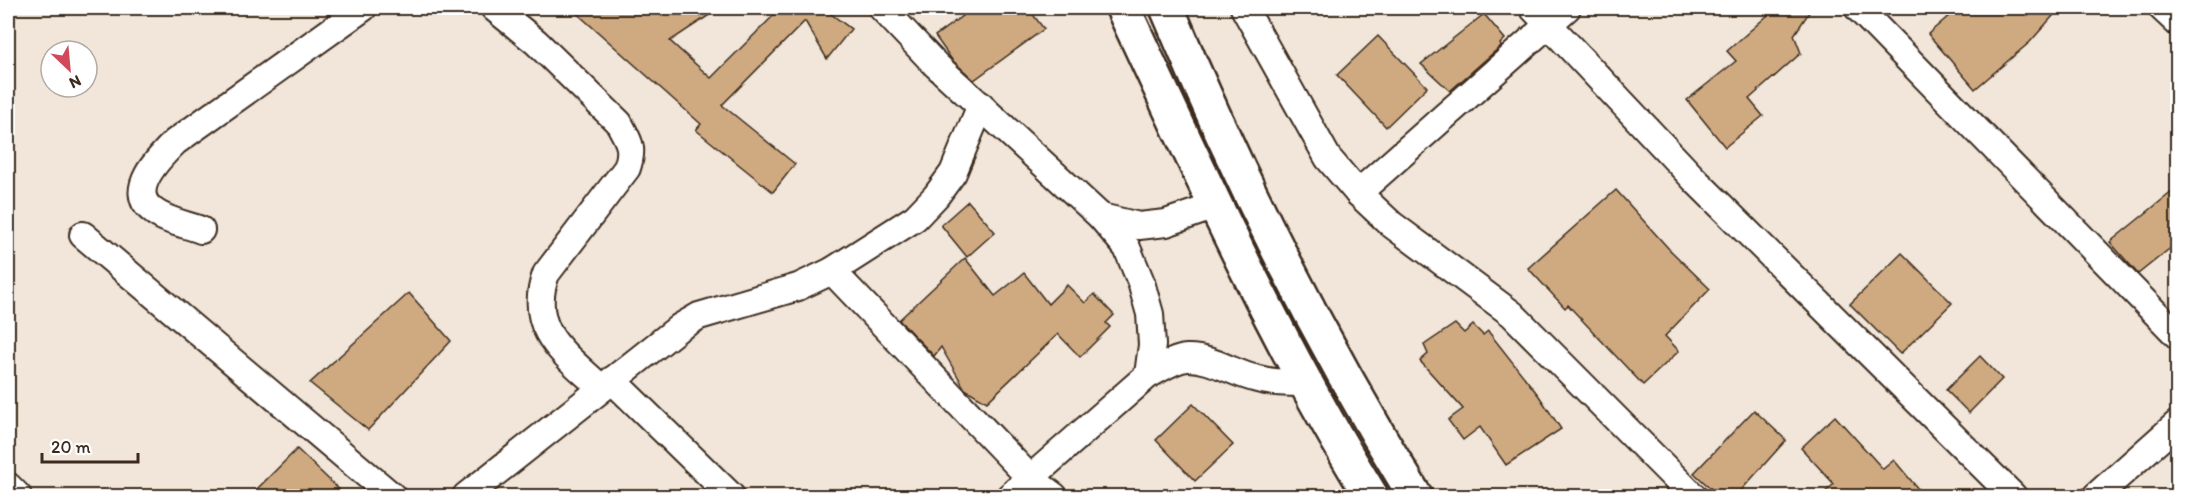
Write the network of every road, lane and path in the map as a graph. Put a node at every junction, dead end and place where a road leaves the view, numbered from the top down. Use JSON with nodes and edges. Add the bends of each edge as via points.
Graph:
{"nodes":[{"id":1,"x":363,"y":8,"type":"edge"},
{"id":2,"x":494,"y":8,"type":"edge"},
{"id":3,"x":882,"y":8,"type":"edge"},
{"id":4,"x":1123,"y":8,"type":"edge"},
{"id":5,"x":1167,"y":8,"type":"edge"},
{"id":6,"x":1244,"y":8,"type":"edge"},
{"id":7,"x":1858,"y":8,"type":"edge"},
{"id":8,"x":2162,"y":8,"type":"edge"},
{"id":9,"x":1549,"y":13,"type":"edge"},
{"id":10,"x":2178,"y":23,"type":"edge"},
{"id":11,"x":981,"y":105,"type":"junction"},
{"id":12,"x":1358,"y":193,"type":"junction"},
{"id":13,"x":1215,"y":206,"type":"junction"},
{"id":14,"x":1101,"y":217,"type":"junction"},
{"id":15,"x":201,"y":230,"type":"dead end"},
{"id":16,"x":83,"y":235,"type":"dead end"},
{"id":17,"x":832,"y":271,"type":"junction"},
{"id":18,"x":2178,"y":336,"type":"edge"},
{"id":19,"x":1149,"y":375,"type":"junction"},
{"id":20,"x":1306,"y":383,"type":"junction"},
{"id":21,"x":607,"y":384,"type":"junction"},
{"id":22,"x":2178,"y":423,"type":"edge"},
{"id":23,"x":1031,"y":479,"type":"junction"},
{"id":24,"x":8,"y":486,"type":"edge"},
{"id":25,"x":18,"y":496,"type":"edge"},
{"id":26,"x":392,"y":496,"type":"edge"},
{"id":27,"x":466,"y":496,"type":"edge"},
{"id":28,"x":730,"y":496,"type":"edge"},
{"id":29,"x":1010,"y":496,"type":"edge"},
{"id":30,"x":1054,"y":496,"type":"edge"},
{"id":31,"x":1371,"y":496,"type":"edge"},
{"id":32,"x":1415,"y":496,"type":"edge"},
{"id":33,"x":1693,"y":496,"type":"edge"},
{"id":34,"x":2013,"y":496,"type":"edge"},
{"id":35,"x":2096,"y":496,"type":"edge"}],
"edges":[{"from":1,"to":15,"type":"street","via":[[174,142],[155,161],[145,180],[143,195],[147,206],[163,217]]},
{"from":2,"to":21,"type":"street","via":[[536,42],[620,123],[628,140],[632,154],[627,168],[546,274],[540,291],[541,313],[555,344]]},
{"from":3,"to":11,"type":"street"},
{"from":4,"to":13,"type":"highway"},
{"from":5,"to":32,"type":"highway","via":[[1269,229],[1335,356]]},
{"from":6,"to":12,"type":"street","via":[[1328,158]]},
{"from":7,"to":18,"type":"street"},
{"from":8,"to":10,"type":"street"},
{"from":9,"to":12,"type":"street"},
{"from":9,"to":34,"type":"street","via":[[1695,180]]},
{"from":11,"to":14,"type":"street"},
{"from":11,"to":17,"type":"street","via":[[953,173],[936,196],[915,218]]},
{"from":12,"to":33,"type":"street","via":[[1391,224],[1512,314]]},
{"from":13,"to":14,"type":"street","via":[[1166,223],[1139,226]]},
{"from":13,"to":20,"type":"highway"},
{"from":14,"to":19,"type":"street","via":[[1127,248],[1141,282],[1150,314]]},
{"from":16,"to":26,"type":"street"},
{"from":17,"to":21,"type":"street","via":[[798,287],[699,316]]},
{"from":17,"to":23,"type":"street"},
{"from":19,"to":20,"type":"street","via":[[1187,358],[1254,378]]},
{"from":19,"to":23,"type":"street"},
{"from":20,"to":31,"type":"highway"},
{"from":21,"to":27,"type":"street"},
{"from":21,"to":28,"type":"street"},
{"from":22,"to":35,"type":"street"},
{"from":23,"to":29,"type":"street"},
{"from":23,"to":30,"type":"street"},
{"from":24,"to":25,"type":"street"}]}
